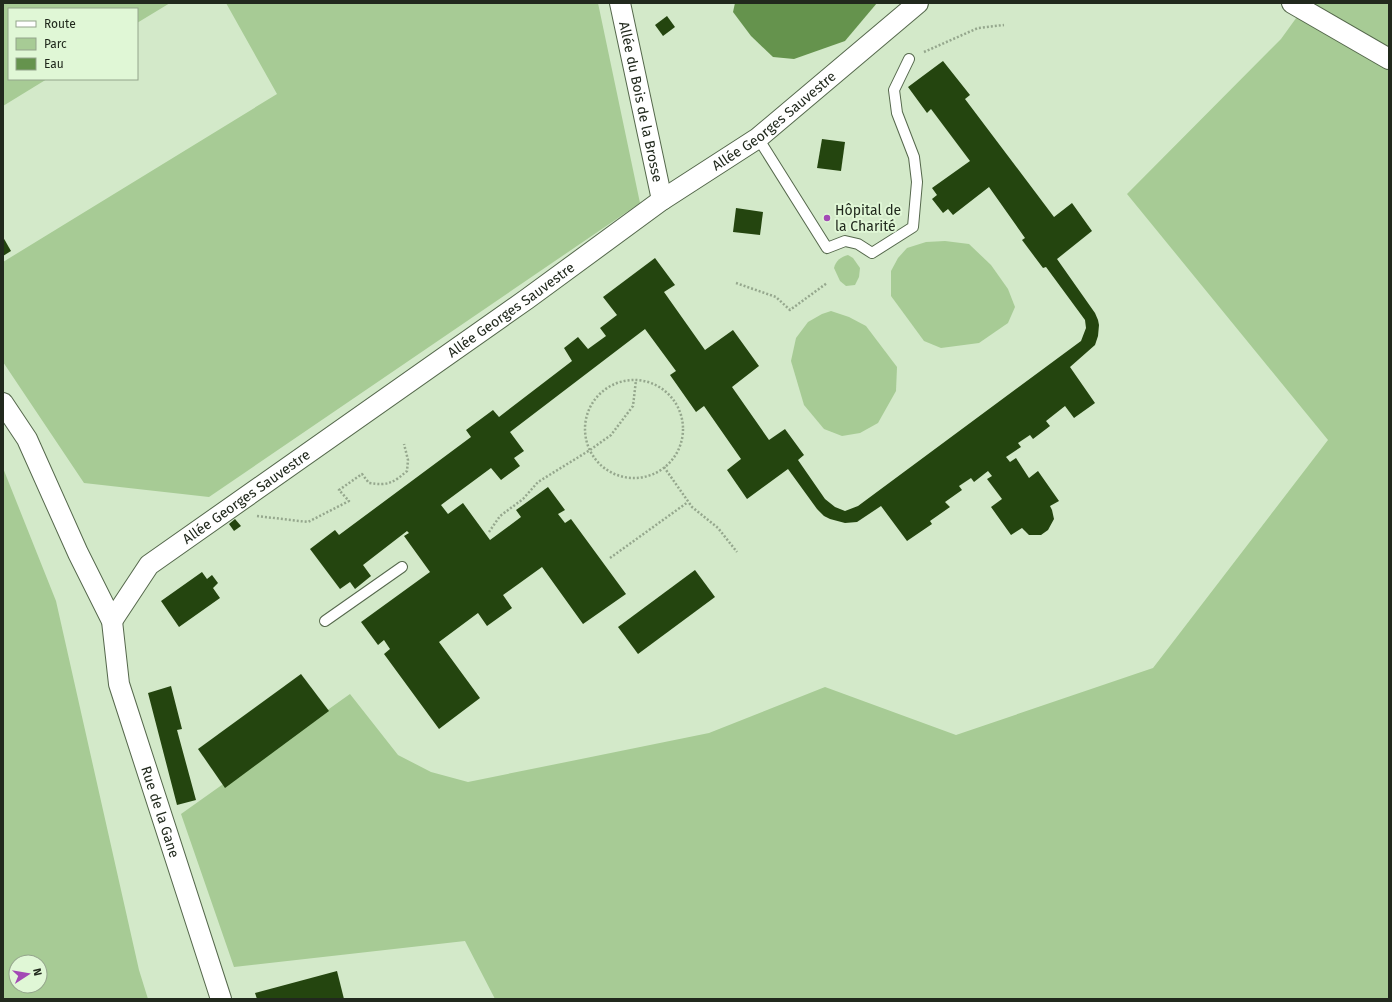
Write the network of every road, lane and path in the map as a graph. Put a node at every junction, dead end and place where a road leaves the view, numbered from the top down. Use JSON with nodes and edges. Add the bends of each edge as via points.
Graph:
{"nodes":[{"id":1,"x":620,"y":3,"type":"edge"},
{"id":2,"x":918,"y":3,"type":"edge"},
{"id":3,"x":1292,"y":3,"type":"edge"},
{"id":4,"x":1004,"y":25,"type":"dead end"},
{"id":5,"x":909,"y":59,"type":"joint"},
{"id":6,"x":1389,"y":59,"type":"edge"},
{"id":7,"x":758,"y":138,"type":"junction"},
{"id":8,"x":662,"y":200,"type":"junction"},
{"id":9,"x":736,"y":283,"type":"dead end"},
{"id":10,"x":827,"y":283,"type":"dead end"},
{"id":11,"x":636,"y":380,"type":"junction"},
{"id":12,"x":3,"y":403,"type":"edge"},
{"id":13,"x":404,"y":444,"type":"dead end"},
{"id":14,"x":590,"y":450,"type":"junction"},
{"id":15,"x":664,"y":468,"type":"junction"},
{"id":16,"x":688,"y":502,"type":"junction"},
{"id":17,"x":255,"y":515,"type":"dead end"},
{"id":18,"x":489,"y":532,"type":"dead end"},
{"id":19,"x":737,"y":552,"type":"dead end"},
{"id":20,"x":610,"y":558,"type":"dead end"},
{"id":21,"x":402,"y":567,"type":"dead end"},
{"id":22,"x":112,"y":621,"type":"junction"},
{"id":23,"x":325,"y":621,"type":"dead end"},
{"id":24,"x":221,"y":999,"type":"edge"}],
"edges":[{"from":1,"to":8,"type":"street","name":"Allée du Bois de la Brosse"},
{"from":2,"to":7,"type":"street","name":"Allée Georges Sauvestre"},
{"from":3,"to":6,"type":"street"},
{"from":4,"to":5,"type":"path","via":[[978,28]]},
{"from":5,"to":7,"type":"lane","via":[[894,90],[897,113],[914,157],[917,182],[913,227],[872,253],[858,244],[845,241],[827,248]]},
{"from":7,"to":8,"type":"street","name":"Allée Georges Sauvestre"},
{"from":8,"to":22,"type":"street","name":"Allée Georges Sauvestre","via":[[527,299],[149,565]]},
{"from":9,"to":10,"type":"path","via":[[776,297],[790,310]]},
{"from":11,"to":14,"type":"path","via":[[633,406],[611,435]]},
{"from":11,"to":14,"type":"path","via":[[624,380],[605,388],[591,403],[585,423]]},
{"from":11,"to":15,"type":"path","via":[[645,380],[664,389],[678,404],[684,424],[682,445],[671,463]]},
{"from":12,"to":22,"type":"street","via":[[27,439],[78,553]]},
{"from":13,"to":17,"type":"path","via":[[408,460],[407,471],[382,486],[370,483],[362,474],[339,490],[349,501],[308,522]]},
{"from":14,"to":15,"type":"path","via":[[597,462],[613,474],[634,479],[654,475]]},
{"from":14,"to":18,"type":"path","via":[[538,482],[523,499],[500,516]]},
{"from":15,"to":16,"type":"path"},
{"from":16,"to":19,"type":"path","via":[[718,528]]},
{"from":16,"to":20,"type":"path"},
{"from":21,"to":23,"type":"lane"},
{"from":22,"to":24,"type":"street","name":"Rue de la Gane","via":[[119,684]]}]}
